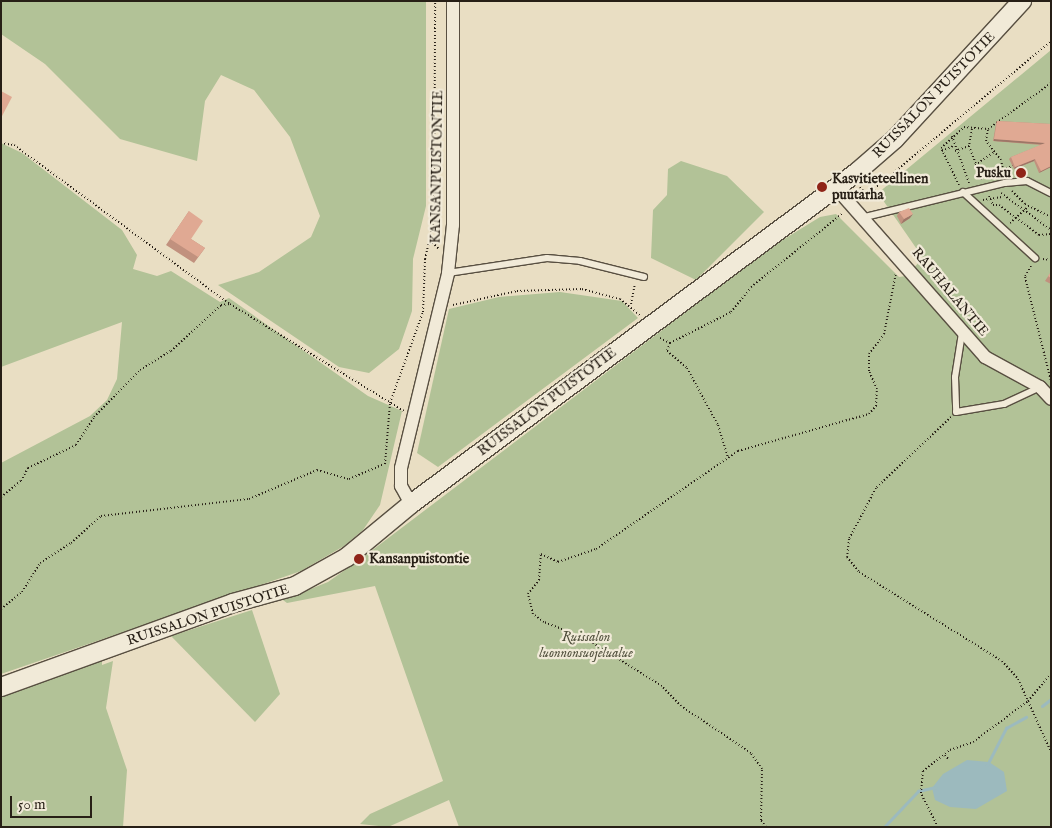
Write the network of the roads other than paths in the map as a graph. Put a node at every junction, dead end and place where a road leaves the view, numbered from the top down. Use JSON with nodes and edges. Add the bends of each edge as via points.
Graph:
{"nodes":[{"id":1,"x":453,"y":1,"type":"edge"},
{"id":2,"x":1022,"y":1,"type":"edge"},
{"id":3,"x":837,"y":189,"type":"junction"},
{"id":4,"x":963,"y":192,"type":"junction"},
{"id":5,"x":1051,"y":193,"type":"edge"},
{"id":6,"x":865,"y":217,"type":"junction"},
{"id":7,"x":1035,"y":258,"type":"road end"},
{"id":8,"x":448,"y":273,"type":"junction"},
{"id":9,"x":644,"y":278,"type":"dead end"},
{"id":10,"x":962,"y":333,"type":"junction"},
{"id":11,"x":1046,"y":386,"type":"edge"},
{"id":12,"x":1051,"y":399,"type":"edge"},
{"id":13,"x":411,"y":504,"type":"junction"},
{"id":14,"x":1,"y":687,"type":"edge"}],
"edges":[{"from":1,"to":8,"type":"street","name":"KANSANPUISTONTIE","via":[[453,225]]},
{"from":2,"to":3,"type":"street","name":"RUISSALON PUISTOTIE","via":[[895,139]]},
{"from":3,"to":6,"type":"street","name":"RAUHALANTIE"},
{"from":3,"to":13,"type":"street","name":"RUISSALON PUISTOTIE"},
{"from":4,"to":5,"type":"lane","via":[[1027,181]]},
{"from":4,"to":6,"type":"lane"},
{"from":4,"to":7,"type":"lane"},
{"from":6,"to":10,"type":"street","name":"RAUHALANTIE"},
{"from":8,"to":9,"type":"lane","via":[[547,258],[580,261]]},
{"from":8,"to":13,"type":"street","name":"KANSANPUISTONTIE","via":[[401,468],[401,486]]},
{"from":10,"to":11,"type":"street","name":"RAUHALANTIE","via":[[985,357]]},
{"from":10,"to":11,"type":"lane","via":[[955,377],[956,412],[1004,404]]},
{"from":11,"to":12,"type":"street","name":"RAUHALANTIE"},
{"from":13,"to":14,"type":"street","name":"RUISSALON PUISTOTIE","via":[[322,574]]}]}
